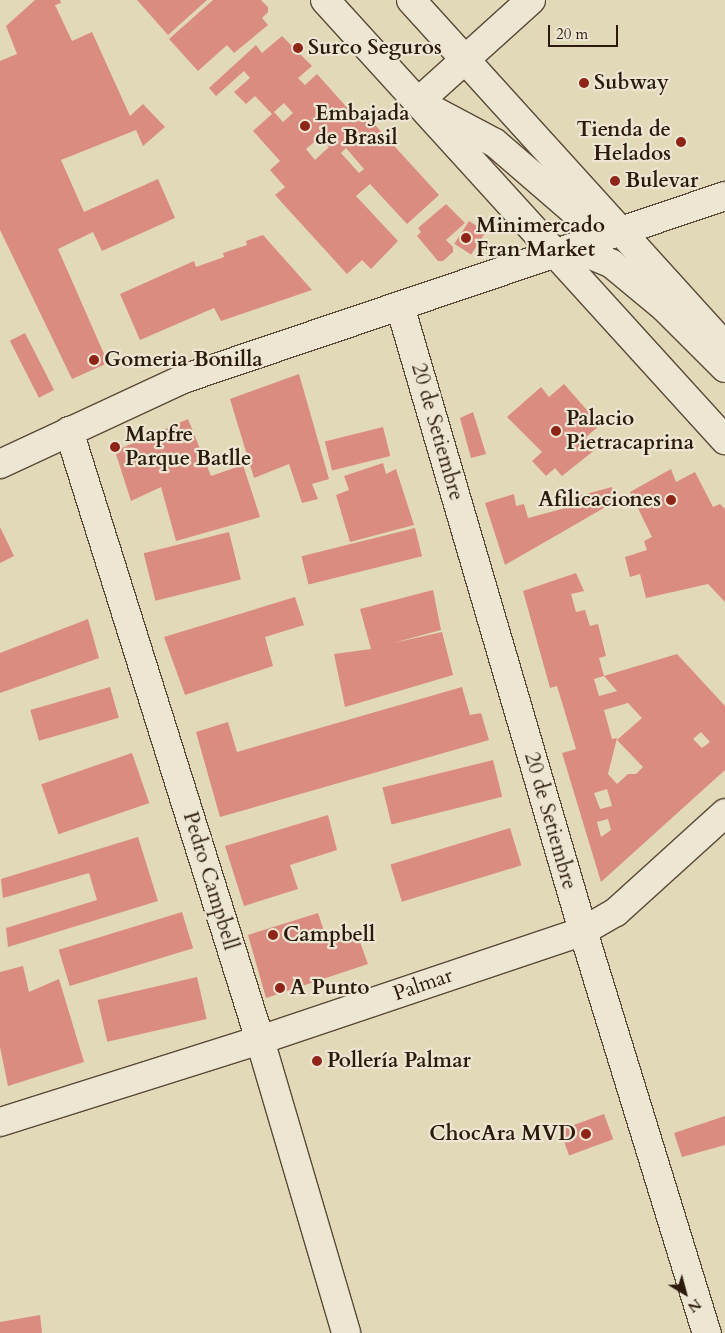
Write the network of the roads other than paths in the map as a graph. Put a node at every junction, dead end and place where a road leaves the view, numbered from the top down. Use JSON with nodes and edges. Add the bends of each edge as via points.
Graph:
{"nodes":[{"id":1,"x":326,"y":0,"type":"edge"},
{"id":2,"x":411,"y":0,"type":"edge"},
{"id":3,"x":531,"y":0,"type":"edge"},
{"id":4,"x":465,"y":60,"type":"junction"},
{"id":5,"x":418,"y":102,"type":"junction"},
{"id":6,"x":725,"y":196,"type":"edge"},
{"id":7,"x":622,"y":233,"type":"junction"},
{"id":8,"x":554,"y":253,"type":"junction"},
{"id":9,"x":400,"y":306,"type":"junction"},
{"id":10,"x":725,"y":346,"type":"edge"},
{"id":11,"x":725,"y":368,"type":"edge"},
{"id":12,"x":69,"y":431,"type":"junction"},
{"id":13,"x":725,"y":440,"type":"edge"},
{"id":14,"x":0,"y":464,"type":"edge"},
{"id":15,"x":725,"y":813,"type":"edge"},
{"id":16,"x":582,"y":931,"type":"junction"},
{"id":17,"x":260,"y":1040,"type":"junction"},
{"id":18,"x":0,"y":1122,"type":"edge"},
{"id":19,"x":346,"y":1333,"type":"edge"},
{"id":20,"x":707,"y":1333,"type":"edge"}],
"edges":[{"from":1,"to":5,"type":"street"},
{"from":2,"to":4,"type":"street"},
{"from":3,"to":4,"type":"street"},
{"from":4,"to":5,"type":"street"},
{"from":4,"to":7,"type":"street"},
{"from":5,"to":7,"type":"street","via":[[495,143],[580,216]]},
{"from":5,"to":8,"type":"street"},
{"from":6,"to":7,"type":"street"},
{"from":7,"to":8,"type":"street"},
{"from":7,"to":10,"type":"street"},
{"from":8,"to":9,"type":"street"},
{"from":8,"to":11,"type":"street","via":[[584,252],[612,264],[665,308]]},
{"from":8,"to":13,"type":"street"},
{"from":9,"to":12,"type":"street","via":[[183,379]]},
{"from":9,"to":16,"type":"street","name":"20 de Setiembre"},
{"from":12,"to":14,"type":"street"},
{"from":12,"to":17,"type":"street","name":"Pedro Campbell"},
{"from":15,"to":16,"type":"street","name":"Palmar","via":[[616,912]]},
{"from":16,"to":17,"type":"street","name":"Palmar"},
{"from":16,"to":20,"type":"street","name":"20 de Setiembre"},
{"from":17,"to":18,"type":"street","name":"Palmar"},
{"from":17,"to":19,"type":"street","name":"Pedro Campbell"}]}
